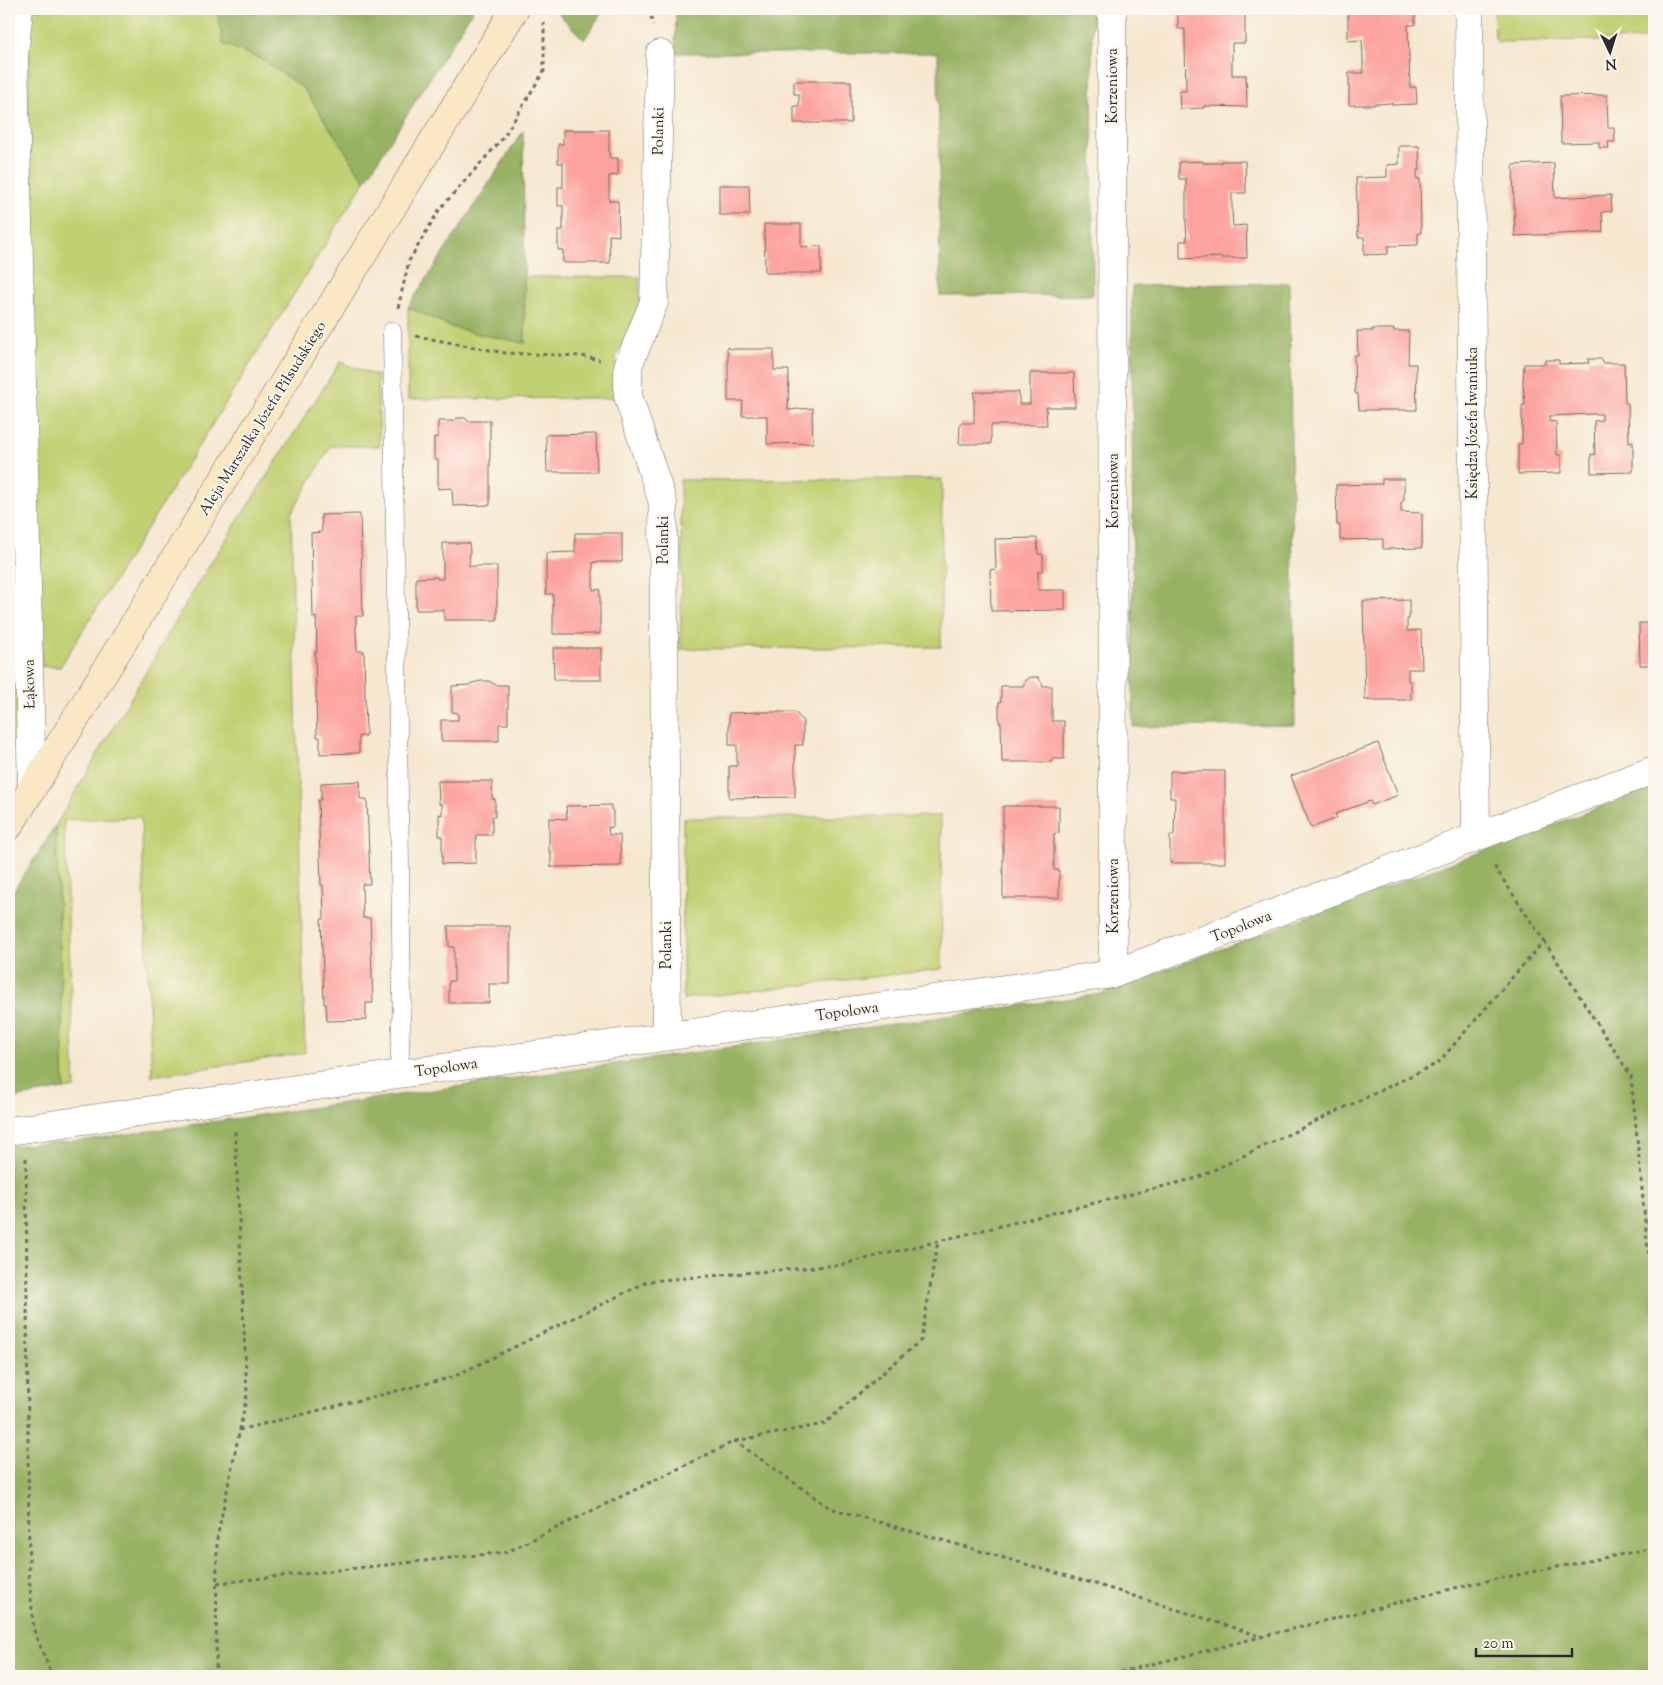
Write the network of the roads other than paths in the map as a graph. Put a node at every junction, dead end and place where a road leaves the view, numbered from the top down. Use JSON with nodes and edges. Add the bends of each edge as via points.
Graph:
{"nodes":[{"id":1,"x":19,"y":9,"type":"edge"},
{"id":2,"x":515,"y":9,"type":"edge"},
{"id":3,"x":1112,"y":9,"type":"edge"},
{"id":4,"x":1469,"y":9,"type":"edge"},
{"id":5,"x":660,"y":54,"type":"dead end"},
{"id":6,"x":392,"y":331,"type":"road end"},
{"id":7,"x":1654,"y":770,"type":"edge"},
{"id":8,"x":32,"y":789,"type":"junction"},
{"id":9,"x":9,"y":826,"type":"edge"},
{"id":10,"x":1476,"y":837,"type":"junction"},
{"id":11,"x":1113,"y":974,"type":"junction"},
{"id":12,"x":667,"y":1036,"type":"junction"},
{"id":13,"x":399,"y":1074,"type":"junction"},
{"id":14,"x":17,"y":1130,"type":"edge"}],
"edges":[{"from":1,"to":8,"type":"street","name":"Łąkowa","via":[[15,67]]},
{"from":2,"to":8,"type":"main road","name":"Aleja Marszałka Józefa Piłsudskiego"},
{"from":3,"to":11,"type":"street","name":"Korzeniowa"},
{"from":4,"to":10,"type":"street","name":"Księdza Józefa Iwaniuka"},
{"from":5,"to":12,"type":"street","name":"Polanki","via":[[654,302],[628,366],[628,396],[663,503]]},
{"from":6,"to":13,"type":"lane","via":[[402,1000]]},
{"from":7,"to":10,"type":"street","name":"Topolowa"},
{"from":8,"to":9,"type":"main road","name":"Aleja Marszałka Józefa Piłsudskiego"},
{"from":10,"to":11,"type":"street","name":"Topolowa"},
{"from":11,"to":12,"type":"street","name":"Topolowa"},
{"from":12,"to":13,"type":"street","name":"Topolowa"},
{"from":13,"to":14,"type":"street","name":"Topolowa"}]}
